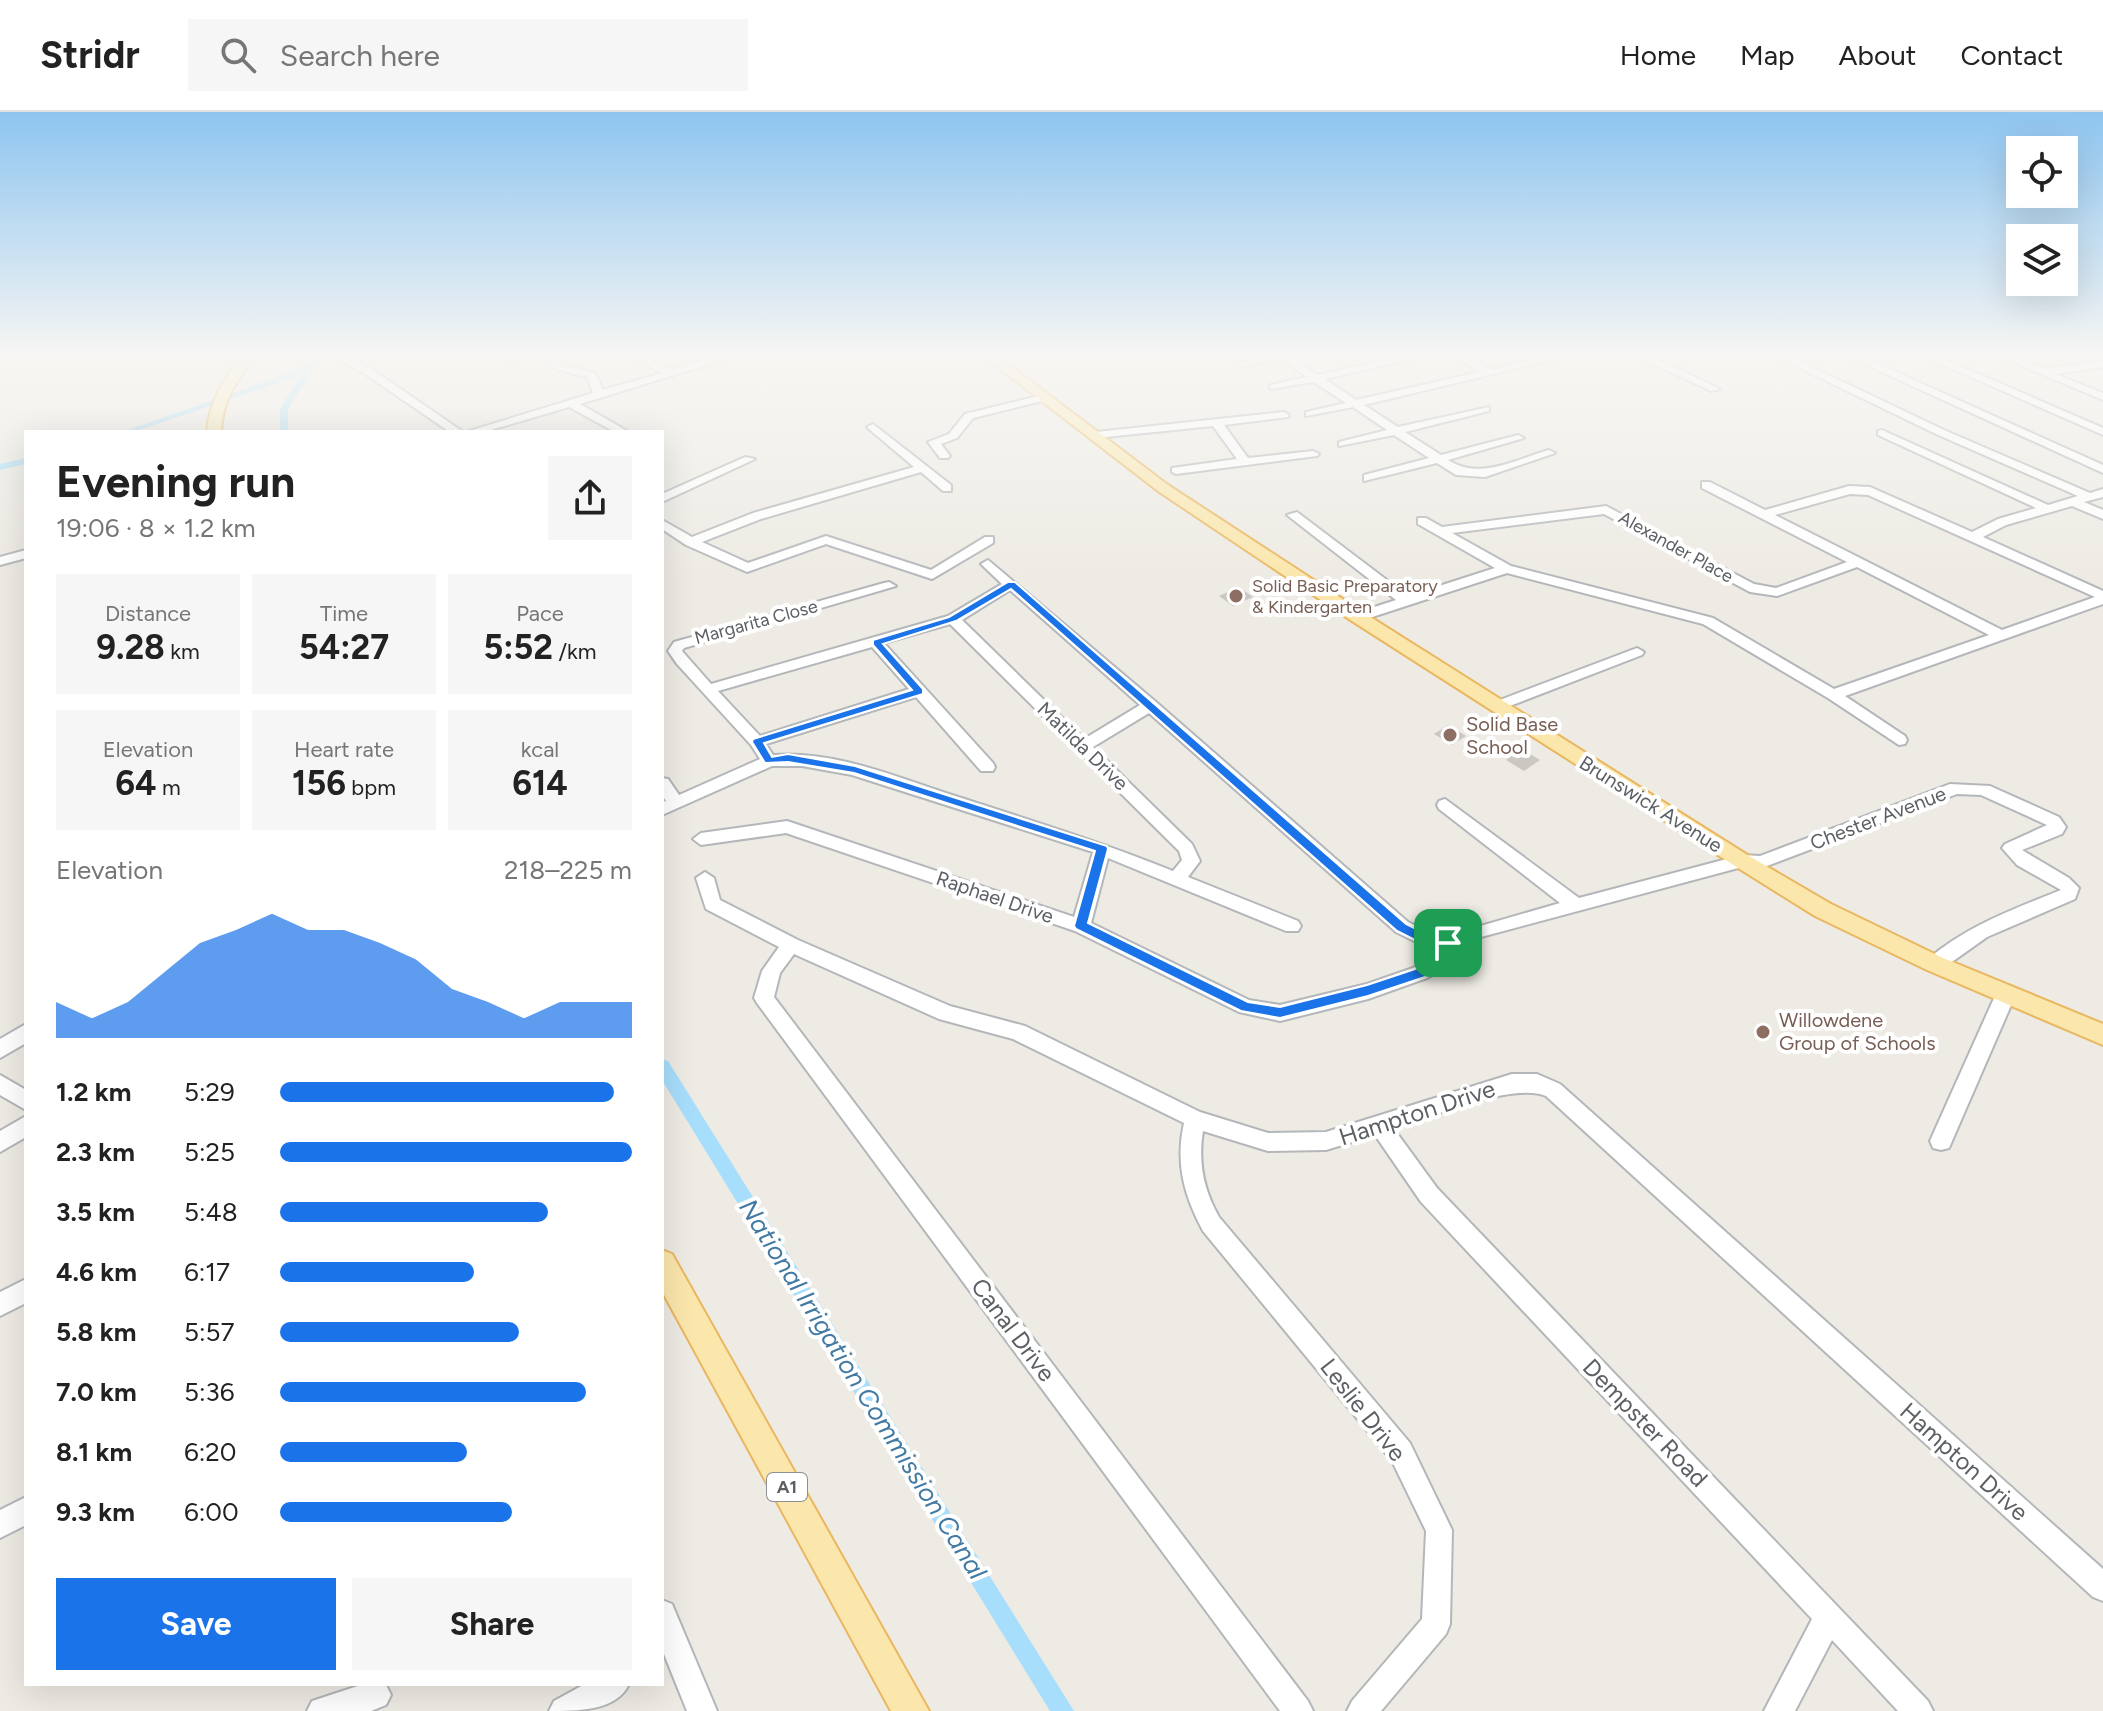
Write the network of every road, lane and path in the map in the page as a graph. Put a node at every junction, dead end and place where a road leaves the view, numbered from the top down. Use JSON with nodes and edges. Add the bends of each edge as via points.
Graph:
{"nodes":[{"id":1,"x":880,"y":433,"type":"edge"},
{"id":2,"x":955,"y":433,"type":"edge"},
{"id":3,"x":1093,"y":433,"type":"edge"},
{"id":4,"x":1118,"y":433,"type":"edge"},
{"id":5,"x":1224,"y":433,"type":"edge"},
{"id":6,"x":1388,"y":433,"type":"edge"},
{"id":7,"x":1396,"y":433,"type":"edge"},
{"id":8,"x":1882,"y":433,"type":"dead end"},
{"id":9,"x":1941,"y":433,"type":"edge"},
{"id":10,"x":2022,"y":433,"type":"edge"},
{"id":11,"x":1096,"y":435,"type":"junction"},
{"id":12,"x":1518,"y":438,"type":"dead end"},
{"id":13,"x":1343,"y":444,"type":"dead end"},
{"id":14,"x":1549,"y":453,"type":"dead end"},
{"id":15,"x":1313,"y":454,"type":"dead end"},
{"id":16,"x":944,"y":456,"type":"dead end"},
{"id":17,"x":749,"y":459,"type":"dead end"},
{"id":18,"x":1436,"y":459,"type":"junction"},
{"id":19,"x":1245,"y":462,"type":"junction"},
{"id":20,"x":923,"y":468,"type":"junction"},
{"id":21,"x":2103,"y":469,"type":"edge"},
{"id":22,"x":1176,"y":470,"type":"dead end"},
{"id":23,"x":1368,"y":478,"type":"dead end"},
{"id":24,"x":1706,"y":485,"type":"dead end"},
{"id":25,"x":947,"y":488,"type":"dead end"},
{"id":26,"x":2103,"y":493,"type":"edge"},
{"id":27,"x":664,"y":497,"type":"edge"},
{"id":28,"x":2089,"y":497,"type":"junction"},
{"id":29,"x":2073,"y":502,"type":"junction"},
{"id":30,"x":2047,"y":509,"type":"junction"},
{"id":31,"x":1293,"y":515,"type":"dead end"},
{"id":32,"x":1763,"y":515,"type":"junction"},
{"id":33,"x":2103,"y":515,"type":"edge"},
{"id":34,"x":1422,"y":521,"type":"dead end"},
{"id":35,"x":664,"y":525,"type":"edge"},
{"id":36,"x":1444,"y":532,"type":"junction"},
{"id":37,"x":1973,"y":537,"type":"junction"},
{"id":38,"x":989,"y":540,"type":"dead end"},
{"id":39,"x":691,"y":542,"type":"junction"},
{"id":40,"x":24,"y":555,"type":"edge"},
{"id":41,"x":0,"y":561,"type":"edge"},
{"id":42,"x":1856,"y":563,"type":"junction"},
{"id":43,"x":988,"y":564,"type":"dead end"},
{"id":44,"x":1506,"y":569,"type":"junction"},
{"id":45,"x":1011,"y":584,"type":"junction"},
{"id":46,"x":889,"y":586,"type":"dead end"},
{"id":47,"x":2103,"y":598,"type":"edge"},
{"id":48,"x":1404,"y":600,"type":"junction"},
{"id":49,"x":1358,"y":617,"type":"junction"},
{"id":50,"x":953,"y":619,"type":"junction"},
{"id":51,"x":2001,"y":635,"type":"junction"},
{"id":52,"x":876,"y":643,"type":"junction"},
{"id":53,"x":1637,"y":652,"type":"dead end"},
{"id":54,"x":707,"y":690,"type":"junction"},
{"id":55,"x":919,"y":691,"type":"junction"},
{"id":56,"x":1833,"y":695,"type":"junction"},
{"id":57,"x":1151,"y":705,"type":"junction"},
{"id":58,"x":1497,"y":706,"type":"junction"},
{"id":59,"x":1899,"y":740,"type":"dead end"},
{"id":60,"x":757,"y":742,"type":"junction"},
{"id":61,"x":1084,"y":746,"type":"junction"},
{"id":62,"x":769,"y":761,"type":"junction"},
{"id":63,"x":987,"y":767,"type":"dead end"},
{"id":64,"x":1445,"y":805,"type":"dead end"},
{"id":65,"x":669,"y":806,"type":"edge"},
{"id":66,"x":701,"y":839,"type":"dead end"},
{"id":67,"x":1102,"y":849,"type":"junction"},
{"id":68,"x":1742,"y":861,"type":"junction"},
{"id":69,"x":705,"y":878,"type":"dead end"},
{"id":70,"x":1176,"y":879,"type":"junction"},
{"id":71,"x":1577,"y":906,"type":"junction"},
{"id":72,"x":1081,"y":926,"type":"junction"},
{"id":73,"x":1292,"y":926,"type":"dead end"},
{"id":74,"x":1448,"y":943,"type":"junction"},
{"id":75,"x":791,"y":945,"type":"junction"},
{"id":76,"x":1935,"y":964,"type":"junction"},
{"id":77,"x":2005,"y":996,"type":"junction"},
{"id":78,"x":24,"y":1033,"type":"edge"},
{"id":79,"x":2103,"y":1035,"type":"edge"},
{"id":80,"x":0,"y":1050,"type":"edge"},
{"id":81,"x":0,"y":1084,"type":"edge"},
{"id":82,"x":24,"y":1100,"type":"edge"},
{"id":83,"x":1195,"y":1119,"type":"junction"},
{"id":84,"x":24,"y":1126,"type":"edge"},
{"id":85,"x":1381,"y":1127,"type":"junction"},
{"id":86,"x":1941,"y":1141,"type":"dead end"},
{"id":87,"x":0,"y":1143,"type":"edge"},
{"id":88,"x":664,"y":1267,"type":"edge"},
{"id":89,"x":24,"y":1291,"type":"edge"},
{"id":90,"x":0,"y":1305,"type":"edge"},
{"id":91,"x":24,"y":1511,"type":"edge"},
{"id":92,"x":0,"y":1525,"type":"edge"},
{"id":93,"x":2103,"y":1587,"type":"edge"},
{"id":94,"x":1829,"y":1616,"type":"junction"},
{"id":95,"x":664,"y":1624,"type":"edge"},
{"id":96,"x":670,"y":1654,"type":"edge"},
{"id":97,"x":611,"y":1686,"type":"edge"},
{"id":98,"x":375,"y":1697,"type":"edge"},
{"id":99,"x":322,"y":1711,"type":"edge"},
{"id":100,"x":564,"y":1711,"type":"edge"},
{"id":101,"x":702,"y":1711,"type":"edge"},
{"id":102,"x":911,"y":1711,"type":"edge"},
{"id":103,"x":1298,"y":1711,"type":"edge"},
{"id":104,"x":1362,"y":1711,"type":"edge"},
{"id":105,"x":1779,"y":1711,"type":"edge"},
{"id":106,"x":1918,"y":1711,"type":"edge"}],
"edges":[{"from":1,"to":20,"type":"street"},
{"from":2,"to":16,"type":"street","via":[[933,443]]},
{"from":3,"to":11,"type":"main road","name":"Brunswick Avenue"},
{"from":4,"to":11,"type":"street"},
{"from":5,"to":19,"type":"street"},
{"from":6,"to":13,"type":"street"},
{"from":7,"to":18,"type":"street"},
{"from":8,"to":30,"type":"street"},
{"from":9,"to":28,"type":"street"},
{"from":10,"to":21,"type":"street"},
{"from":11,"to":49,"type":"main road","name":"Brunswick Avenue","via":[[1163,488]]},
{"from":12,"to":18,"type":"street"},
{"from":14,"to":18,"type":"street","via":[[1485,473],[1457,472]]},
{"from":15,"to":19,"type":"street"},
{"from":17,"to":27,"type":"street"},
{"from":18,"to":23,"type":"street"},
{"from":19,"to":22,"type":"street"},
{"from":20,"to":25,"type":"street"},
{"from":20,"to":39,"type":"street","via":[[757,516]]},
{"from":24,"to":32,"type":"street"},
{"from":26,"to":28,"type":"street"},
{"from":28,"to":29,"type":"street"},
{"from":29,"to":30,"type":"street"},
{"from":29,"to":33,"type":"street"},
{"from":30,"to":37,"type":"street"},
{"from":31,"to":48,"type":"street"},
{"from":32,"to":37,"type":"street","via":[[1849,490],[1870,491]]},
{"from":32,"to":42,"type":"street"},
{"from":34,"to":36,"type":"street"},
{"from":35,"to":39,"type":"street"},
{"from":36,"to":42,"type":"street","name":"Alexander Place","via":[[1606,510],[1750,588],[1769,593]]},
{"from":36,"to":44,"type":"street"},
{"from":37,"to":47,"type":"street"},
{"from":38,"to":39,"type":"street","via":[[932,575],[826,540],[747,568]]},
{"from":40,"to":41,"type":"street"},
{"from":42,"to":51,"type":"street"},
{"from":43,"to":45,"type":"street"},
{"from":44,"to":48,"type":"street"},
{"from":44,"to":56,"type":"street","via":[[1708,621]]},
{"from":45,"to":50,"type":"street"},
{"from":45,"to":57,"type":"street"},
{"from":46,"to":54,"type":"street","name":"Margarita Close","via":[[679,645],[675,651]]},
{"from":47,"to":51,"type":"street"},
{"from":48,"to":49,"type":"street"},
{"from":49,"to":58,"type":"main road","name":"Brunswick Avenue"},
{"from":50,"to":52,"type":"street"},
{"from":50,"to":61,"type":"street","name":"Matilda Drive"},
{"from":51,"to":56,"type":"street"},
{"from":52,"to":54,"type":"street"},
{"from":52,"to":55,"type":"street"},
{"from":53,"to":58,"type":"street"},
{"from":54,"to":60,"type":"street","name":"Margarita Close"},
{"from":55,"to":60,"type":"street"},
{"from":55,"to":63,"type":"street"},
{"from":56,"to":59,"type":"street"},
{"from":57,"to":61,"type":"street"},
{"from":57,"to":74,"type":"street","via":[[1402,927]]},
{"from":58,"to":68,"type":"main road","name":"Brunswick Avenue"},
{"from":60,"to":62,"type":"street","name":"Margarita Close"},
{"from":61,"to":70,"type":"street","name":"Matilda Drive","via":[[1186,848],[1191,861]]},
{"from":62,"to":65,"type":"street"},
{"from":62,"to":67,"type":"street","via":[[788,758],[855,770]]},
{"from":64,"to":71,"type":"street"},
{"from":66,"to":72,"type":"street","name":"Raphael Drive","via":[[787,827]]},
{"from":67,"to":70,"type":"street"},
{"from":67,"to":72,"type":"street"},
{"from":68,"to":71,"type":"street"},
{"from":68,"to":76,"type":"main road","name":"Brunswick Avenue","via":[[1823,910]]},
{"from":68,"to":76,"type":"street","name":"Chester Avenue","via":[[1761,862],[1956,788],[1984,790],[2053,821],[2056,830],[2011,848],[2019,858],[2062,880],[2069,894],[1949,950]]},
{"from":69,"to":75,"type":"street","name":"Hampton Drive","via":[[712,904]]},
{"from":70,"to":73,"type":"street"},
{"from":71,"to":74,"type":"street"},
{"from":72,"to":74,"type":"street","name":"Raphael Drive","via":[[1246,1007],[1280,1013],[1420,973],[1438,963]]},
{"from":75,"to":83,"type":"street","name":"Hampton Drive","via":[[946,1013],[1018,1032]]},
{"from":75,"to":103,"type":"street","name":"Canal Drive","via":[[771,971],[764,998]]},
{"from":76,"to":77,"type":"main road","name":"Brunswick Avenue"},
{"from":77,"to":79,"type":"main road","name":"Brunswick Avenue"},
{"from":77,"to":86,"type":"street"},
{"from":78,"to":80,"type":"street"},
{"from":81,"to":82,"type":"street"},
{"from":83,"to":85,"type":"street","name":"Hampton Drive","via":[[1268,1142],[1326,1141]]},
{"from":83,"to":104,"type":"street","name":"Leslie Drive","via":[[1188,1163],[1198,1203],[1401,1452],[1439,1530],[1436,1624]]},
{"from":84,"to":87,"type":"street"},
{"from":85,"to":93,"type":"street","name":"Hampton Drive","via":[[1512,1083],[1537,1083],[1553,1090]]},
{"from":85,"to":94,"type":"street","name":"Dempster Road","via":[[1429,1195]]},
{"from":88,"to":102,"type":"main road","number":"A1"},
{"from":89,"to":90,"type":"street"},
{"from":91,"to":92,"type":"street"},
{"from":94,"to":105,"type":"street"},
{"from":94,"to":106,"type":"street","name":"Dempster Road"},
{"from":95,"to":96,"type":"street"},
{"from":96,"to":101,"type":"street"},
{"from":97,"to":100,"type":"street"},
{"from":98,"to":99,"type":"street"}]}
